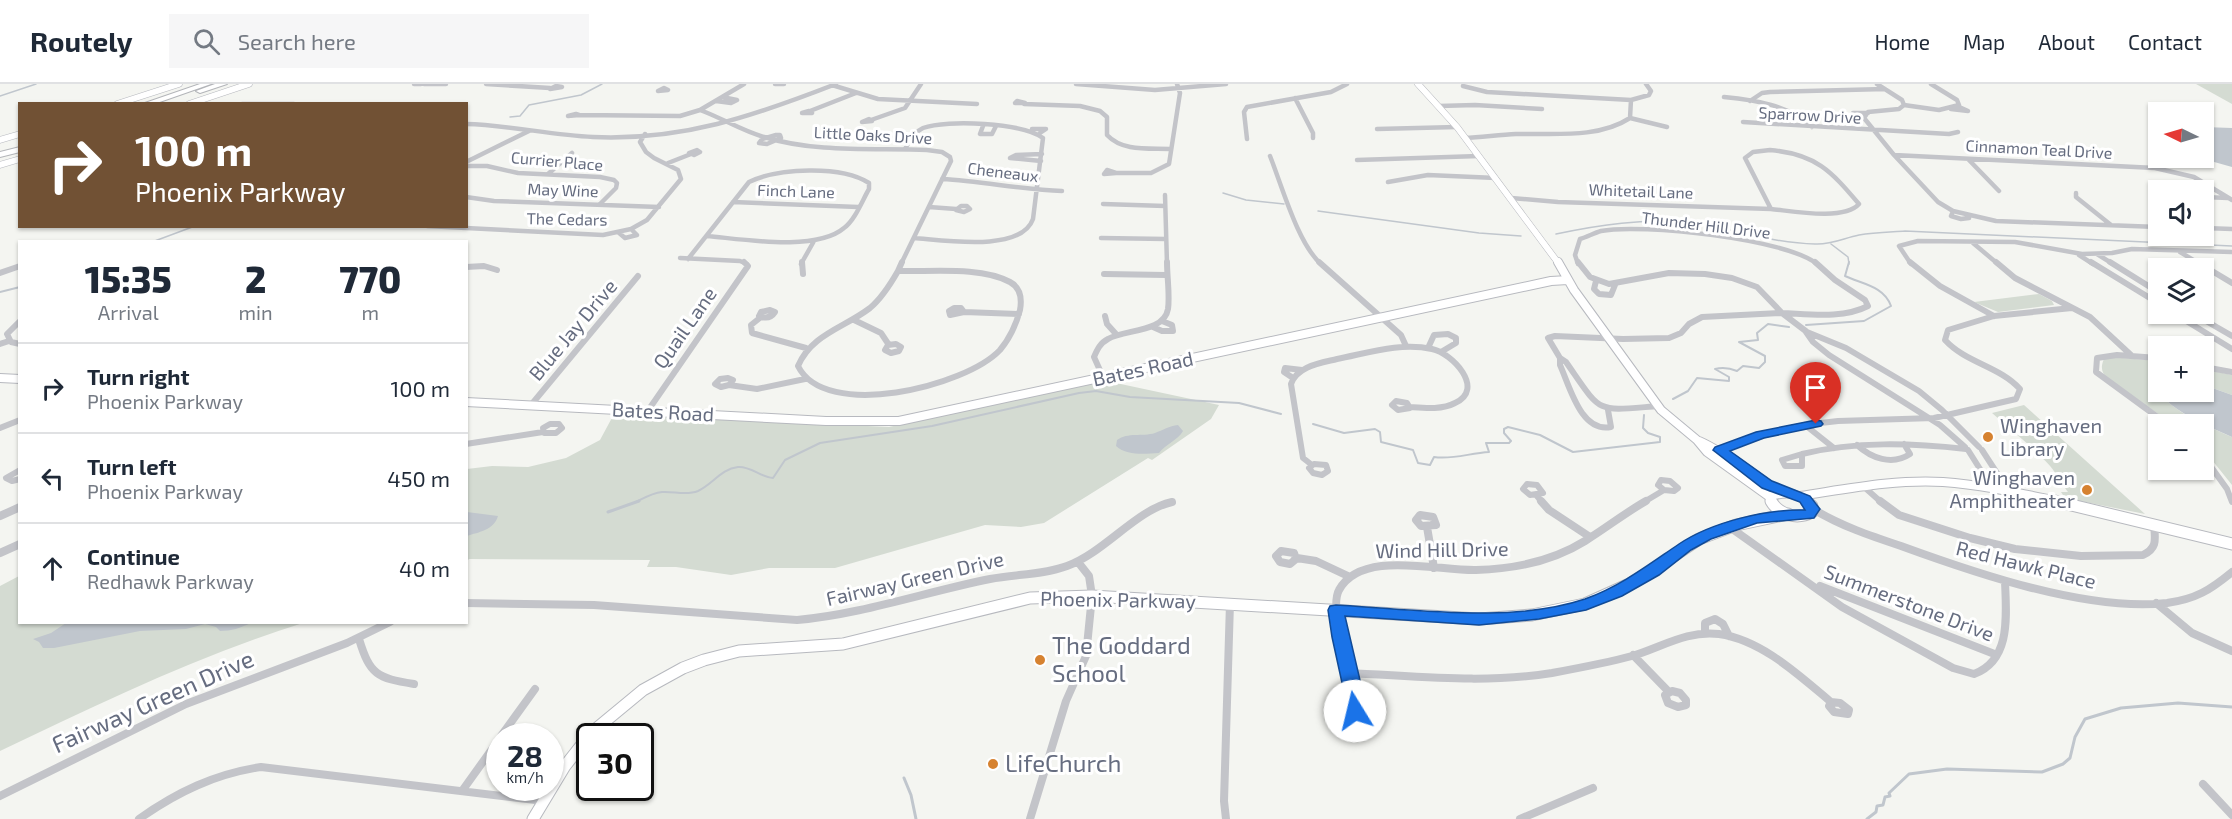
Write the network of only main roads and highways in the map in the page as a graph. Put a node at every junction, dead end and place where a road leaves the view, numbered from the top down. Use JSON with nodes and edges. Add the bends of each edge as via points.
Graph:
{"nodes":[{"id":1,"x":207,"y":84,"type":"edge"},
{"id":2,"x":223,"y":84,"type":"edge"},
{"id":3,"x":151,"y":102,"type":"edge"},
{"id":4,"x":168,"y":102,"type":"edge"},
{"id":5,"x":18,"y":144,"type":"edge"},
{"id":6,"x":0,"y":149,"type":"edge"},
{"id":7,"x":18,"y":150,"type":"edge"},
{"id":8,"x":0,"y":155,"type":"edge"}],
"edges":[{"from":1,"to":3,"type":"highway"},
{"from":2,"to":4,"type":"highway"},
{"from":5,"to":6,"type":"highway"},
{"from":7,"to":8,"type":"highway"}]}
